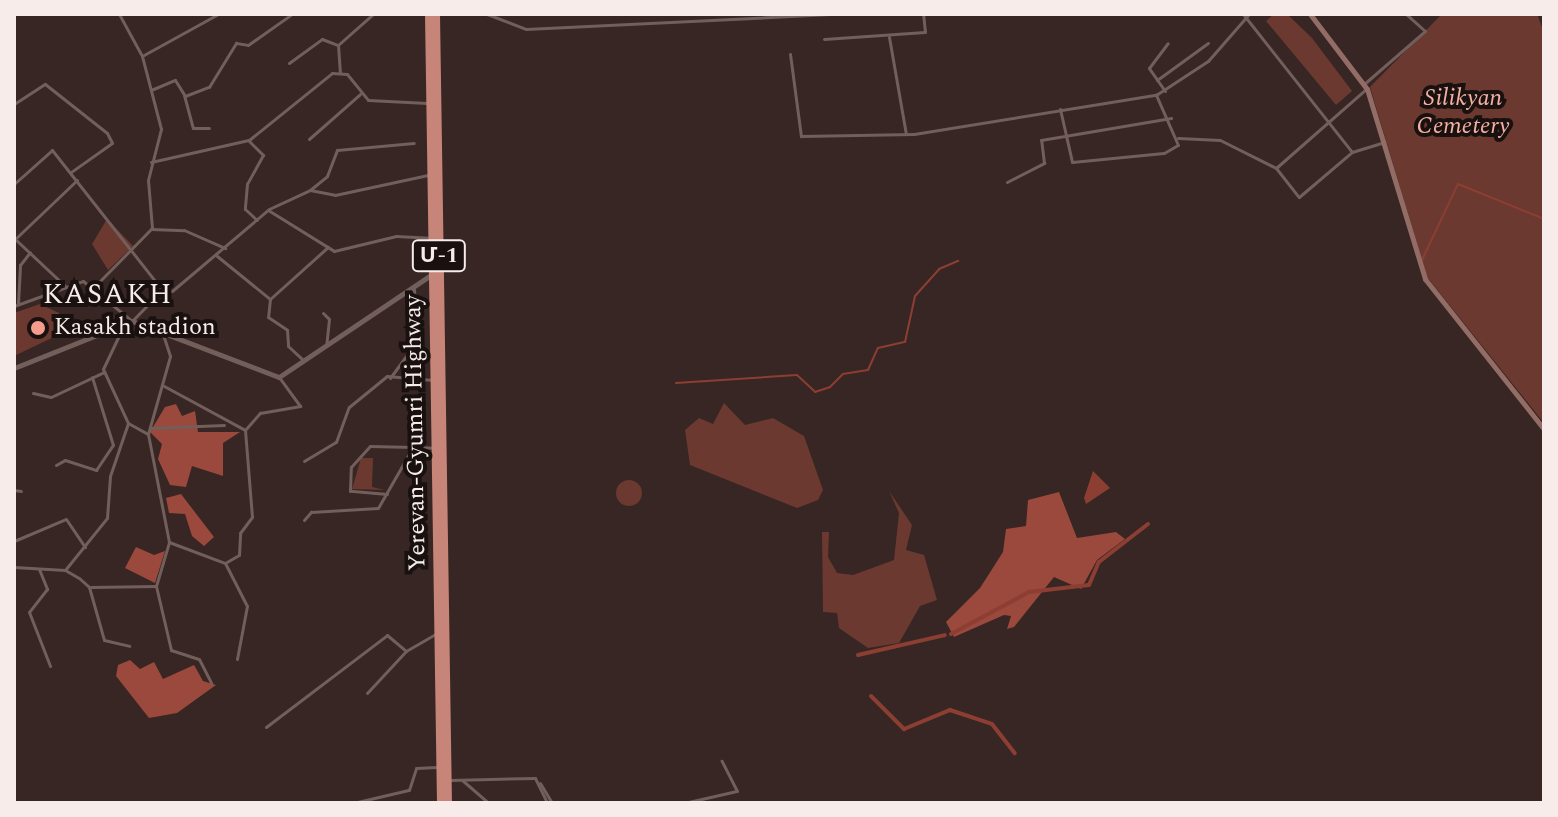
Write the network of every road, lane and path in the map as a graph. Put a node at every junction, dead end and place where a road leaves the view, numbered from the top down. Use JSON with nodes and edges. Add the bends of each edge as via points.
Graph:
{"nodes":[{"id":1,"x":119,"y":14,"type":"edge"},
{"id":2,"x":218,"y":14,"type":"edge"},
{"id":3,"x":291,"y":14,"type":"edge"},
{"id":4,"x":373,"y":14,"type":"edge"},
{"id":5,"x":429,"y":14,"type":"edge"},
{"id":6,"x":436,"y":14,"type":"edge"},
{"id":7,"x":487,"y":14,"type":"edge"},
{"id":8,"x":831,"y":14,"type":"edge"},
{"id":9,"x":923,"y":14,"type":"edge"},
{"id":10,"x":1310,"y":14,"type":"edge"},
{"id":11,"x":1406,"y":14,"type":"edge"},
{"id":12,"x":1246,"y":15,"type":"edge"},
{"id":13,"x":889,"y":37,"type":"junction"},
{"id":14,"x":824,"y":39,"type":"dead end"},
{"id":15,"x":1168,"y":43,"type":"dead end"},
{"id":16,"x":1208,"y":43,"type":"dead end"},
{"id":17,"x":338,"y":45,"type":"junction"},
{"id":18,"x":790,"y":54,"type":"dead end"},
{"id":19,"x":142,"y":56,"type":"junction"},
{"id":20,"x":289,"y":63,"type":"dead end"},
{"id":21,"x":433,"y":63,"type":"junction"},
{"id":22,"x":340,"y":73,"type":"junction"},
{"id":23,"x":1157,"y":80,"type":"junction"},
{"id":24,"x":1365,"y":86,"type":"junction"},
{"id":25,"x":151,"y":90,"type":"junction"},
{"id":26,"x":1165,"y":91,"type":"junction"},
{"id":27,"x":360,"y":94,"type":"junction"},
{"id":28,"x":184,"y":95,"type":"junction"},
{"id":29,"x":1156,"y":95,"type":"junction"},
{"id":30,"x":14,"y":104,"type":"edge"},
{"id":31,"x":431,"y":104,"type":"junction"},
{"id":32,"x":1060,"y":109,"type":"junction"},
{"id":33,"x":1171,"y":118,"type":"junction"},
{"id":34,"x":1327,"y":124,"type":"junction"},
{"id":35,"x":209,"y":128,"type":"dead end"},
{"id":36,"x":906,"y":134,"type":"junction"},
{"id":37,"x":1066,"y":137,"type":"junction"},
{"id":38,"x":1178,"y":138,"type":"dead end"},
{"id":39,"x":309,"y":139,"type":"dead end"},
{"id":40,"x":249,"y":140,"type":"junction"},
{"id":41,"x":1385,"y":141,"type":"junction"},
{"id":42,"x":414,"y":143,"type":"dead end"},
{"id":43,"x":1352,"y":152,"type":"junction"},
{"id":44,"x":151,"y":162,"type":"junction"},
{"id":45,"x":1276,"y":168,"type":"junction"},
{"id":46,"x":71,"y":172,"type":"junction"},
{"id":47,"x":432,"y":175,"type":"junction"},
{"id":48,"x":77,"y":180,"type":"junction"},
{"id":49,"x":1007,"y":182,"type":"dead end"},
{"id":50,"x":14,"y":184,"type":"edge"},
{"id":51,"x":310,"y":190,"type":"junction"},
{"id":52,"x":268,"y":210,"type":"junction"},
{"id":53,"x":257,"y":220,"type":"junction"},
{"id":54,"x":151,"y":229,"type":"junction"},
{"id":55,"x":433,"y":238,"type":"junction"},
{"id":56,"x":15,"y":240,"type":"edge"},
{"id":57,"x":133,"y":246,"type":"junction"},
{"id":58,"x":328,"y":247,"type":"junction"},
{"id":59,"x":225,"y":248,"type":"junction"},
{"id":60,"x":30,"y":252,"type":"junction"},
{"id":61,"x":217,"y":256,"type":"junction"},
{"id":62,"x":433,"y":272,"type":"junction"},
{"id":63,"x":66,"y":287,"type":"junction"},
{"id":64,"x":94,"y":287,"type":"junction"},
{"id":65,"x":414,"y":289,"type":"junction"},
{"id":66,"x":162,"y":290,"type":"junction"},
{"id":67,"x":15,"y":296,"type":"edge"},
{"id":68,"x":434,"y":296,"type":"junction"},
{"id":69,"x":270,"y":299,"type":"junction"},
{"id":70,"x":16,"y":305,"type":"edge"},
{"id":71,"x":323,"y":313,"type":"dead end"},
{"id":72,"x":132,"y":321,"type":"junction"},
{"id":73,"x":122,"y":329,"type":"junction"},
{"id":74,"x":162,"y":332,"type":"junction"},
{"id":75,"x":326,"y":346,"type":"junction"},
{"id":76,"x":304,"y":361,"type":"junction"},
{"id":77,"x":14,"y":368,"type":"edge"},
{"id":78,"x":104,"y":372,"type":"junction"},
{"id":79,"x":92,"y":377,"type":"junction"},
{"id":80,"x":279,"y":377,"type":"junction"},
{"id":81,"x":390,"y":378,"type":"junction"},
{"id":82,"x":435,"y":380,"type":"junction"},
{"id":83,"x":164,"y":386,"type":"junction"},
{"id":84,"x":33,"y":393,"type":"dead end"},
{"id":85,"x":128,"y":423,"type":"junction"},
{"id":86,"x":224,"y":425,"type":"junction"},
{"id":87,"x":150,"y":428,"type":"junction"},
{"id":88,"x":1544,"y":429,"type":"edge"},
{"id":89,"x":245,"y":430,"type":"junction"},
{"id":90,"x":148,"y":434,"type":"junction"},
{"id":91,"x":413,"y":447,"type":"junction"},
{"id":92,"x":438,"y":449,"type":"junction"},
{"id":93,"x":304,"y":461,"type":"dead end"},
{"id":94,"x":56,"y":465,"type":"dead end"},
{"id":95,"x":14,"y":490,"type":"edge"},
{"id":96,"x":21,"y":491,"type":"dead end"},
{"id":97,"x":388,"y":494,"type":"junction"},
{"id":98,"x":304,"y":520,"type":"dead end"},
{"id":99,"x":14,"y":541,"type":"edge"},
{"id":100,"x":169,"y":542,"type":"junction"},
{"id":101,"x":86,"y":548,"type":"junction"},
{"id":102,"x":225,"y":563,"type":"junction"},
{"id":103,"x":14,"y":567,"type":"edge"},
{"id":104,"x":39,"y":569,"type":"junction"},
{"id":105,"x":65,"y":570,"type":"junction"},
{"id":106,"x":156,"y":586,"type":"junction"},
{"id":107,"x":89,"y":587,"type":"junction"},
{"id":108,"x":439,"y":627,"type":"junction"},
{"id":109,"x":129,"y":646,"type":"dead end"},
{"id":110,"x":406,"y":651,"type":"junction"},
{"id":111,"x":237,"y":659,"type":"dead end"},
{"id":112,"x":50,"y":666,"type":"dead end"},
{"id":113,"x":211,"y":683,"type":"dead end"},
{"id":114,"x":367,"y":693,"type":"dead end"},
{"id":115,"x":266,"y":727,"type":"dead end"},
{"id":116,"x":722,"y":761,"type":"dead end"},
{"id":117,"x":441,"y":767,"type":"junction"},
{"id":118,"x":462,"y":780,"type":"junction"},
{"id":119,"x":447,"y":781,"type":"junction"},
{"id":120,"x":353,"y":803,"type":"edge"},
{"id":121,"x":441,"y":803,"type":"edge"},
{"id":122,"x":448,"y":803,"type":"edge"},
{"id":123,"x":488,"y":803,"type":"edge"},
{"id":124,"x":549,"y":803,"type":"edge"},
{"id":125,"x":684,"y":803,"type":"edge"}],
"edges":[{"from":1,"to":19,"type":"street"},
{"from":2,"to":19,"type":"street"},
{"from":3,"to":28,"type":"street","via":[[248,45],[236,43],[209,87]]},
{"from":4,"to":17,"type":"street"},
{"from":5,"to":21,"type":"highway","name":"Yerevan-Gyumri Highway","number":"Մ-1"},
{"from":6,"to":21,"type":"highway","name":"Yerevan-Gyumri Highway","number":"Մ-1"},
{"from":7,"to":8,"type":"street","via":[[526,29]]},
{"from":9,"to":13,"type":"street","via":[[925,32]]},
{"from":10,"to":24,"type":"main road"},
{"from":11,"to":24,"type":"street","via":[[1425,31]]},
{"from":12,"to":26,"type":"street","via":[[1208,61]]},
{"from":12,"to":34,"type":"street"},
{"from":13,"to":14,"type":"street"},
{"from":13,"to":36,"type":"street"},
{"from":15,"to":23,"type":"street","via":[[1149,68]]},
{"from":16,"to":23,"type":"street"},
{"from":17,"to":20,"type":"street","via":[[322,39]]},
{"from":17,"to":22,"type":"street"},
{"from":18,"to":36,"type":"street","via":[[801,136]]},
{"from":19,"to":25,"type":"street"},
{"from":21,"to":31,"type":"highway","name":"Yerevan-Gyumri Highway","number":"Մ-1"},
{"from":21,"to":92,"type":"highway","name":"Yerevan-Gyumri Highway","number":"Մ-1"},
{"from":22,"to":27,"type":"street"},
{"from":22,"to":40,"type":"street"},
{"from":23,"to":26,"type":"street"},
{"from":24,"to":34,"type":"street"},
{"from":24,"to":41,"type":"main road"},
{"from":25,"to":28,"type":"street","via":[[175,80]]},
{"from":25,"to":44,"type":"street","via":[[161,129]]},
{"from":26,"to":29,"type":"street"},
{"from":27,"to":31,"type":"street"},
{"from":27,"to":39,"type":"street"},
{"from":28,"to":35,"type":"street","via":[[193,128]]},
{"from":29,"to":32,"type":"street"},
{"from":29,"to":33,"type":"street"},
{"from":30,"to":46,"type":"street","via":[[45,84],[107,133],[112,143]]},
{"from":31,"to":47,"type":"highway","name":"Yerevan-Gyumri Highway","number":"Մ-1"},
{"from":32,"to":36,"type":"street"},
{"from":32,"to":37,"type":"street"},
{"from":33,"to":37,"type":"street"},
{"from":33,"to":37,"type":"street","via":[[1178,145],[1164,153],[1072,162]]},
{"from":34,"to":43,"type":"street"},
{"from":34,"to":45,"type":"street"},
{"from":37,"to":49,"type":"street","via":[[1041,140],[1044,163]]},
{"from":38,"to":45,"type":"street","via":[[1220,140]]},
{"from":40,"to":44,"type":"street"},
{"from":40,"to":53,"type":"street","via":[[263,155],[247,184],[245,209]]},
{"from":41,"to":43,"type":"street"},
{"from":41,"to":88,"type":"main road","via":[[1425,279]]},
{"from":42,"to":51,"type":"street","via":[[337,150],[327,176]]},
{"from":43,"to":45,"type":"street","via":[[1299,197]]},
{"from":44,"to":54,"type":"street"},
{"from":46,"to":48,"type":"street"},
{"from":46,"to":50,"type":"street","via":[[49,149]]},
{"from":47,"to":51,"type":"street","via":[[335,195]]},
{"from":47,"to":55,"type":"highway","name":"Yerevan-Gyumri Highway","number":"Մ-1"},
{"from":48,"to":56,"type":"street"},
{"from":48,"to":57,"type":"street"},
{"from":51,"to":52,"type":"street"},
{"from":52,"to":53,"type":"street"},
{"from":52,"to":58,"type":"street"},
{"from":53,"to":59,"type":"street"},
{"from":54,"to":57,"type":"street"},
{"from":54,"to":59,"type":"street","via":[[184,230]]},
{"from":55,"to":58,"type":"street"},
{"from":55,"to":62,"type":"highway","name":"Yerevan-Gyumri Highway","number":"Մ-1"},
{"from":56,"to":60,"type":"street"},
{"from":57,"to":64,"type":"street"},
{"from":57,"to":66,"type":"street"},
{"from":58,"to":69,"type":"street"},
{"from":59,"to":61,"type":"street"},
{"from":60,"to":63,"type":"street"},
{"from":60,"to":67,"type":"street","via":[[20,262]]},
{"from":61,"to":66,"type":"street","via":[[172,291]]},
{"from":61,"to":69,"type":"street"},
{"from":62,"to":65,"type":"street"},
{"from":62,"to":68,"type":"highway","name":"Yerevan-Gyumri Highway","number":"Մ-1"},
{"from":63,"to":64,"type":"street","via":[[83,281]]},
{"from":63,"to":70,"type":"street"},
{"from":64,"to":72,"type":"street"},
{"from":65,"to":68,"type":"street"},
{"from":65,"to":75,"type":"street"},
{"from":65,"to":81,"type":"street","via":[[417,341]]},
{"from":66,"to":72,"type":"street"},
{"from":67,"to":70,"type":"street"},
{"from":68,"to":82,"type":"highway","name":"Yerevan-Gyumri Highway","number":"Մ-1"},
{"from":69,"to":76,"type":"street","via":[[268,317],[287,330],[288,346]]},
{"from":71,"to":75,"type":"street","via":[[329,319]]},
{"from":72,"to":73,"type":"street"},
{"from":72,"to":74,"type":"street"},
{"from":73,"to":77,"type":"street"},
{"from":73,"to":78,"type":"street"},
{"from":74,"to":80,"type":"street","via":[[263,377]]},
{"from":74,"to":83,"type":"street","via":[[170,356]]},
{"from":75,"to":76,"type":"street"},
{"from":76,"to":80,"type":"street"},
{"from":78,"to":79,"type":"street"},
{"from":78,"to":85,"type":"street"},
{"from":79,"to":84,"type":"street","via":[[51,397]]},
{"from":79,"to":94,"type":"street","via":[[113,445],[93,471],[65,460]]},
{"from":80,"to":89,"type":"street","via":[[300,406],[260,413]]},
{"from":81,"to":82,"type":"street"},
{"from":81,"to":93,"type":"street","via":[[349,407],[336,442]]},
{"from":82,"to":92,"type":"highway","name":"Yerevan-Gyumri Highway","number":"Մ-1"},
{"from":83,"to":86,"type":"street","via":[[209,407]]},
{"from":83,"to":87,"type":"street"},
{"from":85,"to":90,"type":"street"},
{"from":85,"to":101,"type":"street","via":[[110,476],[107,518]]},
{"from":86,"to":87,"type":"street"},
{"from":86,"to":89,"type":"street"},
{"from":87,"to":90,"type":"street"},
{"from":89,"to":102,"type":"street","via":[[252,517],[240,533],[239,555]]},
{"from":90,"to":100,"type":"street"},
{"from":91,"to":92,"type":"street"},
{"from":91,"to":97,"type":"street"},
{"from":91,"to":97,"type":"street","via":[[370,446],[351,467],[350,491]]},
{"from":92,"to":108,"type":"highway","name":"Yerevan-Gyumri Highway","number":"Մ-1"},
{"from":92,"to":119,"type":"highway","name":"Yerevan-Gyumri Highway","number":"Մ-1"},
{"from":95,"to":96,"type":"street"},
{"from":97,"to":98,"type":"street","via":[[378,508],[311,512]]},
{"from":99,"to":101,"type":"street","via":[[66,519]]},
{"from":100,"to":102,"type":"street"},
{"from":100,"to":106,"type":"street"},
{"from":101,"to":105,"type":"street"},
{"from":102,"to":111,"type":"street","via":[[247,606]]},
{"from":103,"to":104,"type":"street"},
{"from":104,"to":105,"type":"street"},
{"from":104,"to":112,"type":"street","via":[[47,589],[29,612]]},
{"from":105,"to":107,"type":"street"},
{"from":106,"to":107,"type":"street"},
{"from":106,"to":113,"type":"street","via":[[171,650],[199,659]]},
{"from":107,"to":109,"type":"street","via":[[101,636],[110,646]]},
{"from":108,"to":110,"type":"street"},
{"from":108,"to":117,"type":"highway","name":"Yerevan-Gyumri Highway","number":"Մ-1"},
{"from":110,"to":114,"type":"street"},
{"from":110,"to":115,"type":"street","via":[[387,635]]},
{"from":116,"to":125,"type":"street","via":[[737,791]]},
{"from":117,"to":120,"type":"street","via":[[416,768],[409,790]]},
{"from":117,"to":121,"type":"highway","name":"Yerevan-Gyumri Highway","number":"Մ-1"},
{"from":118,"to":119,"type":"street"},
{"from":118,"to":123,"type":"street"},
{"from":118,"to":124,"type":"street","via":[[540,783]]},
{"from":119,"to":122,"type":"highway","name":"Yerevan-Gyumri Highway","number":"Մ-1"}]}
